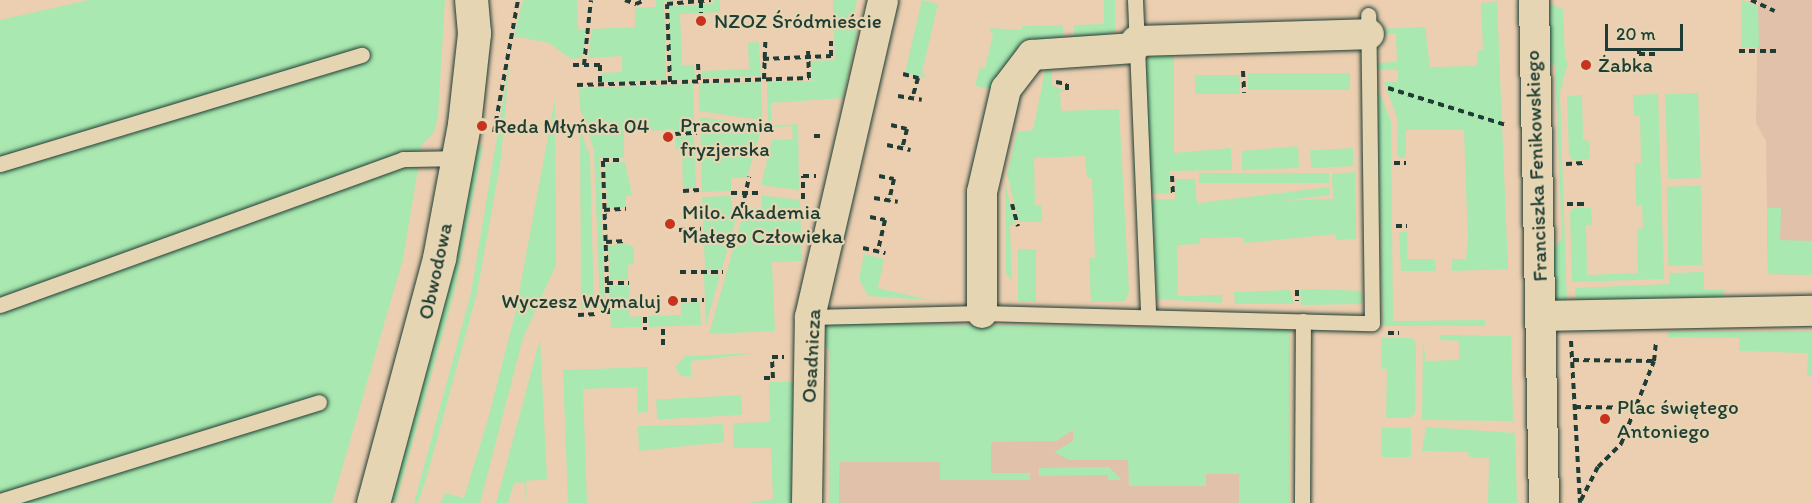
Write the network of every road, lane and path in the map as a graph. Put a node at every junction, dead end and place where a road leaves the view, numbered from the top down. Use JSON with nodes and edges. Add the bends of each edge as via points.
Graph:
{"nodes":[{"id":1,"x":471,"y":0,"type":"edge"},
{"id":2,"x":485,"y":0,"type":"edge"},
{"id":3,"x":519,"y":0,"type":"edge"},
{"id":4,"x":591,"y":0,"type":"edge"},
{"id":5,"x":625,"y":0,"type":"edge"},
{"id":6,"x":645,"y":0,"type":"edge"},
{"id":7,"x":711,"y":0,"type":"edge"},
{"id":8,"x":883,"y":0,"type":"edge"},
{"id":9,"x":1135,"y":0,"type":"edge"},
{"id":10,"x":1751,"y":0,"type":"edge"},
{"id":11,"x":701,"y":2,"type":"junction"},
{"id":12,"x":1531,"y":6,"type":"edge"},
{"id":13,"x":1775,"y":10,"type":"dead end"},
{"id":14,"x":701,"y":13,"type":"dead end"},
{"id":15,"x":1369,"y":24,"type":"joint"},
{"id":16,"x":474,"y":33,"type":"junction"},
{"id":17,"x":831,"y":41,"type":"dead end"},
{"id":18,"x":763,"y":42,"type":"dead end"},
{"id":19,"x":1135,"y":45,"type":"junction"},
{"id":20,"x":808,"y":47,"type":"dead end"},
{"id":21,"x":1639,"y":50,"type":"dead end"},
{"id":22,"x":1739,"y":51,"type":"dead end"},
{"id":23,"x":1776,"y":51,"type":"dead end"},
{"id":24,"x":1660,"y":54,"type":"dead end"},
{"id":25,"x":362,"y":55,"type":"dead end"},
{"id":26,"x":808,"y":57,"type":"junction"},
{"id":27,"x":764,"y":58,"type":"junction"},
{"id":28,"x":505,"y":61,"type":"dead end"},
{"id":29,"x":698,"y":64,"type":"dead end"},
{"id":30,"x":573,"y":65,"type":"dead end"},
{"id":31,"x":584,"y":65,"type":"junction"},
{"id":32,"x":1243,"y":71,"type":"dead end"},
{"id":33,"x":903,"y":74,"type":"dead end"},
{"id":34,"x":764,"y":79,"type":"junction"},
{"id":35,"x":699,"y":81,"type":"junction"},
{"id":36,"x":669,"y":82,"type":"junction"},
{"id":37,"x":600,"y":84,"type":"junction"},
{"id":38,"x":577,"y":85,"type":"dead end"},
{"id":39,"x":1378,"y":85,"type":"dead end"},
{"id":40,"x":1244,"y":93,"type":"dead end"},
{"id":41,"x":898,"y":96,"type":"dead end"},
{"id":42,"x":912,"y":99,"type":"junction"},
{"id":43,"x":922,"y":100,"type":"dead end"},
{"id":44,"x":891,"y":125,"type":"dead end"},
{"id":45,"x":1506,"y":125,"type":"dead end"},
{"id":46,"x":675,"y":134,"type":"dead end"},
{"id":47,"x":697,"y":134,"type":"dead end"},
{"id":48,"x":887,"y":145,"type":"dead end"},
{"id":49,"x":902,"y":148,"type":"junction"},
{"id":50,"x":910,"y":150,"type":"dead end"},
{"id":51,"x":458,"y":158,"type":"junction"},
{"id":52,"x":624,"y":160,"type":"dead end"},
{"id":53,"x":1394,"y":163,"type":"dead end"},
{"id":54,"x":1406,"y":163,"type":"dead end"},
{"id":55,"x":0,"y":164,"type":"edge"},
{"id":56,"x":1566,"y":164,"type":"dead end"},
{"id":57,"x":1584,"y":164,"type":"dead end"},
{"id":58,"x":819,"y":176,"type":"dead end"},
{"id":59,"x":879,"y":176,"type":"dead end"},
{"id":60,"x":1172,"y":176,"type":"dead end"},
{"id":61,"x":749,"y":177,"type":"dead end"},
{"id":62,"x":683,"y":190,"type":"dead end"},
{"id":63,"x":699,"y":190,"type":"dead end"},
{"id":64,"x":731,"y":193,"type":"dead end"},
{"id":65,"x":745,"y":193,"type":"junction"},
{"id":66,"x":761,"y":193,"type":"dead end"},
{"id":67,"x":1173,"y":196,"type":"dead end"},
{"id":68,"x":874,"y":198,"type":"dead end"},
{"id":69,"x":803,"y":199,"type":"dead end"},
{"id":70,"x":889,"y":201,"type":"junction"},
{"id":71,"x":898,"y":202,"type":"dead end"},
{"id":72,"x":1567,"y":204,"type":"dead end"},
{"id":73,"x":1585,"y":204,"type":"dead end"},
{"id":74,"x":742,"y":208,"type":"dead end"},
{"id":75,"x":626,"y":209,"type":"dead end"},
{"id":76,"x":604,"y":210,"type":"junction"},
{"id":77,"x":870,"y":217,"type":"dead end"},
{"id":78,"x":1396,"y":226,"type":"dead end"},
{"id":79,"x":1407,"y":226,"type":"dead end"},
{"id":80,"x":701,"y":229,"type":"dead end"},
{"id":81,"x":679,"y":230,"type":"dead end"},
{"id":82,"x":627,"y":241,"type":"dead end"},
{"id":83,"x":606,"y":242,"type":"junction"},
{"id":84,"x":863,"y":248,"type":"dead end"},
{"id":85,"x":878,"y":251,"type":"junction"},
{"id":86,"x":885,"y":253,"type":"dead end"},
{"id":87,"x":680,"y":272,"type":"dead end"},
{"id":88,"x":723,"y":272,"type":"dead end"},
{"id":89,"x":628,"y":282,"type":"dead end"},
{"id":90,"x":607,"y":283,"type":"junction"},
{"id":91,"x":681,"y":300,"type":"dead end"},
{"id":92,"x":704,"y":300,"type":"dead end"},
{"id":93,"x":0,"y":305,"type":"edge"},
{"id":94,"x":1812,"y":311,"type":"edge"},
{"id":95,"x":982,"y":313,"type":"junction"},
{"id":96,"x":597,"y":314,"type":"dead end"},
{"id":97,"x":608,"y":314,"type":"dead end"},
{"id":98,"x":578,"y":315,"type":"dead end"},
{"id":99,"x":1660,"y":315,"type":"junction"},
{"id":100,"x":1148,"y":316,"type":"junction"},
{"id":101,"x":1541,"y":316,"type":"junction"},
{"id":102,"x":645,"y":317,"type":"dead end"},
{"id":103,"x":810,"y":317,"type":"junction"},
{"id":104,"x":1302,"y":321,"type":"junction"},
{"id":105,"x":663,"y":329,"type":"dead end"},
{"id":106,"x":645,"y":330,"type":"dead end"},
{"id":107,"x":1386,"y":333,"type":"dead end"},
{"id":108,"x":1399,"y":333,"type":"dead end"},
{"id":109,"x":1571,"y":336,"type":"dead end"},
{"id":110,"x":663,"y":349,"type":"dead end"},
{"id":111,"x":789,"y":357,"type":"dead end"},
{"id":112,"x":1573,"y":360,"type":"junction"},
{"id":113,"x":1654,"y":361,"type":"junction"},
{"id":114,"x":764,"y":378,"type":"dead end"},
{"id":115,"x":319,"y":402,"type":"dead end"},
{"id":116,"x":1575,"y":407,"type":"junction"},
{"id":117,"x":1637,"y":408,"type":"junction"},
{"id":118,"x":1658,"y":408,"type":"dead end"},
{"id":119,"x":0,"y":501,"type":"edge"},
{"id":120,"x":1580,"y":501,"type":"edge"},
{"id":121,"x":373,"y":503,"type":"edge"},
{"id":122,"x":807,"y":503,"type":"edge"},
{"id":123,"x":1302,"y":503,"type":"edge"},
{"id":124,"x":1544,"y":503,"type":"edge"}],
"edges":[{"from":1,"to":16,"type":"main road","name":"Obwodowa"},
{"from":2,"to":16,"type":"main road","name":"Obwodowa"},
{"from":3,"to":28,"type":"path"},
{"from":4,"to":31,"type":"path"},
{"from":5,"to":6,"type":"path","via":[[636,4]]},
{"from":7,"to":11,"type":"path"},
{"from":8,"to":103,"type":"street","name":"Osadnicza"},
{"from":9,"to":19,"type":"lane"},
{"from":10,"to":13,"type":"path"},
{"from":11,"to":14,"type":"path"},
{"from":11,"to":36,"type":"path","via":[[667,4]]},
{"from":12,"to":101,"type":"street","name":"Franciszka Fenikowskiego"},
{"from":15,"to":19,"type":"street"},
{"from":15,"to":104,"type":"lane","via":[[1372,323]]},
{"from":16,"to":51,"type":"main road","name":"Obwodowa"},
{"from":17,"to":26,"type":"path","via":[[831,56]]},
{"from":18,"to":27,"type":"path"},
{"from":19,"to":95,"type":"street","via":[[1032,55],[1006,89],[982,192]]},
{"from":19,"to":100,"type":"lane"},
{"from":20,"to":26,"type":"path"},
{"from":21,"to":24,"type":"path","via":[[1639,54]]},
{"from":22,"to":23,"type":"path"},
{"from":25,"to":55,"type":"lane"},
{"from":26,"to":27,"type":"path"},
{"from":26,"to":34,"type":"path","via":[[808,78]]},
{"from":27,"to":34,"type":"path"},
{"from":29,"to":35,"type":"path"},
{"from":30,"to":31,"type":"path"},
{"from":31,"to":37,"type":"path","via":[[600,65]]},
{"from":32,"to":40,"type":"path"},
{"from":33,"to":42,"type":"path","via":[[918,78]]},
{"from":34,"to":35,"type":"path"},
{"from":35,"to":36,"type":"path"},
{"from":36,"to":37,"type":"path"},
{"from":37,"to":38,"type":"path"},
{"from":39,"to":45,"type":"path"},
{"from":41,"to":42,"type":"path"},
{"from":42,"to":43,"type":"path"},
{"from":44,"to":49,"type":"path","via":[[907,129]]},
{"from":46,"to":47,"type":"path"},
{"from":48,"to":49,"type":"path"},
{"from":49,"to":50,"type":"path"},
{"from":51,"to":93,"type":"lane","via":[[403,159]]},
{"from":51,"to":121,"type":"main road","name":"Obwodowa","via":[[414,364]]},
{"from":52,"to":76,"type":"path","via":[[603,160]]},
{"from":53,"to":54,"type":"path"},
{"from":56,"to":57,"type":"path"},
{"from":58,"to":69,"type":"path","via":[[803,176]]},
{"from":59,"to":70,"type":"path","via":[[894,179]]},
{"from":60,"to":67,"type":"path"},
{"from":61,"to":65,"type":"path"},
{"from":62,"to":63,"type":"path"},
{"from":64,"to":65,"type":"path"},
{"from":65,"to":66,"type":"path"},
{"from":65,"to":74,"type":"path"},
{"from":68,"to":70,"type":"path"},
{"from":70,"to":71,"type":"path"},
{"from":72,"to":73,"type":"path"},
{"from":75,"to":76,"type":"path"},
{"from":76,"to":83,"type":"path"},
{"from":77,"to":85,"type":"path","via":[[885,220]]},
{"from":78,"to":79,"type":"path"},
{"from":80,"to":81,"type":"path"},
{"from":82,"to":83,"type":"path"},
{"from":83,"to":90,"type":"path"},
{"from":84,"to":85,"type":"path"},
{"from":85,"to":86,"type":"path"},
{"from":87,"to":88,"type":"path"},
{"from":89,"to":90,"type":"path"},
{"from":90,"to":97,"type":"path"},
{"from":91,"to":92,"type":"path"},
{"from":94,"to":99,"type":"street"},
{"from":95,"to":100,"type":"lane"},
{"from":95,"to":103,"type":"lane"},
{"from":96,"to":98,"type":"path"},
{"from":99,"to":101,"type":"street"},
{"from":99,"to":113,"type":"path"},
{"from":100,"to":104,"type":"lane"},
{"from":101,"to":124,"type":"street","name":"Franciszka Fenikowskiego"},
{"from":102,"to":106,"type":"path"},
{"from":103,"to":122,"type":"street","name":"Osadnicza"},
{"from":104,"to":123,"type":"lane"},
{"from":105,"to":110,"type":"path"},
{"from":107,"to":108,"type":"path"},
{"from":109,"to":112,"type":"path"},
{"from":111,"to":114,"type":"path","via":[[772,357],[773,378]]},
{"from":112,"to":113,"type":"path"},
{"from":112,"to":116,"type":"path"},
{"from":113,"to":117,"type":"path"},
{"from":115,"to":119,"type":"lane"},
{"from":116,"to":117,"type":"path"},
{"from":116,"to":120,"type":"path"},
{"from":117,"to":118,"type":"path"},
{"from":117,"to":120,"type":"path","via":[[1622,444],[1598,467]]}]}
